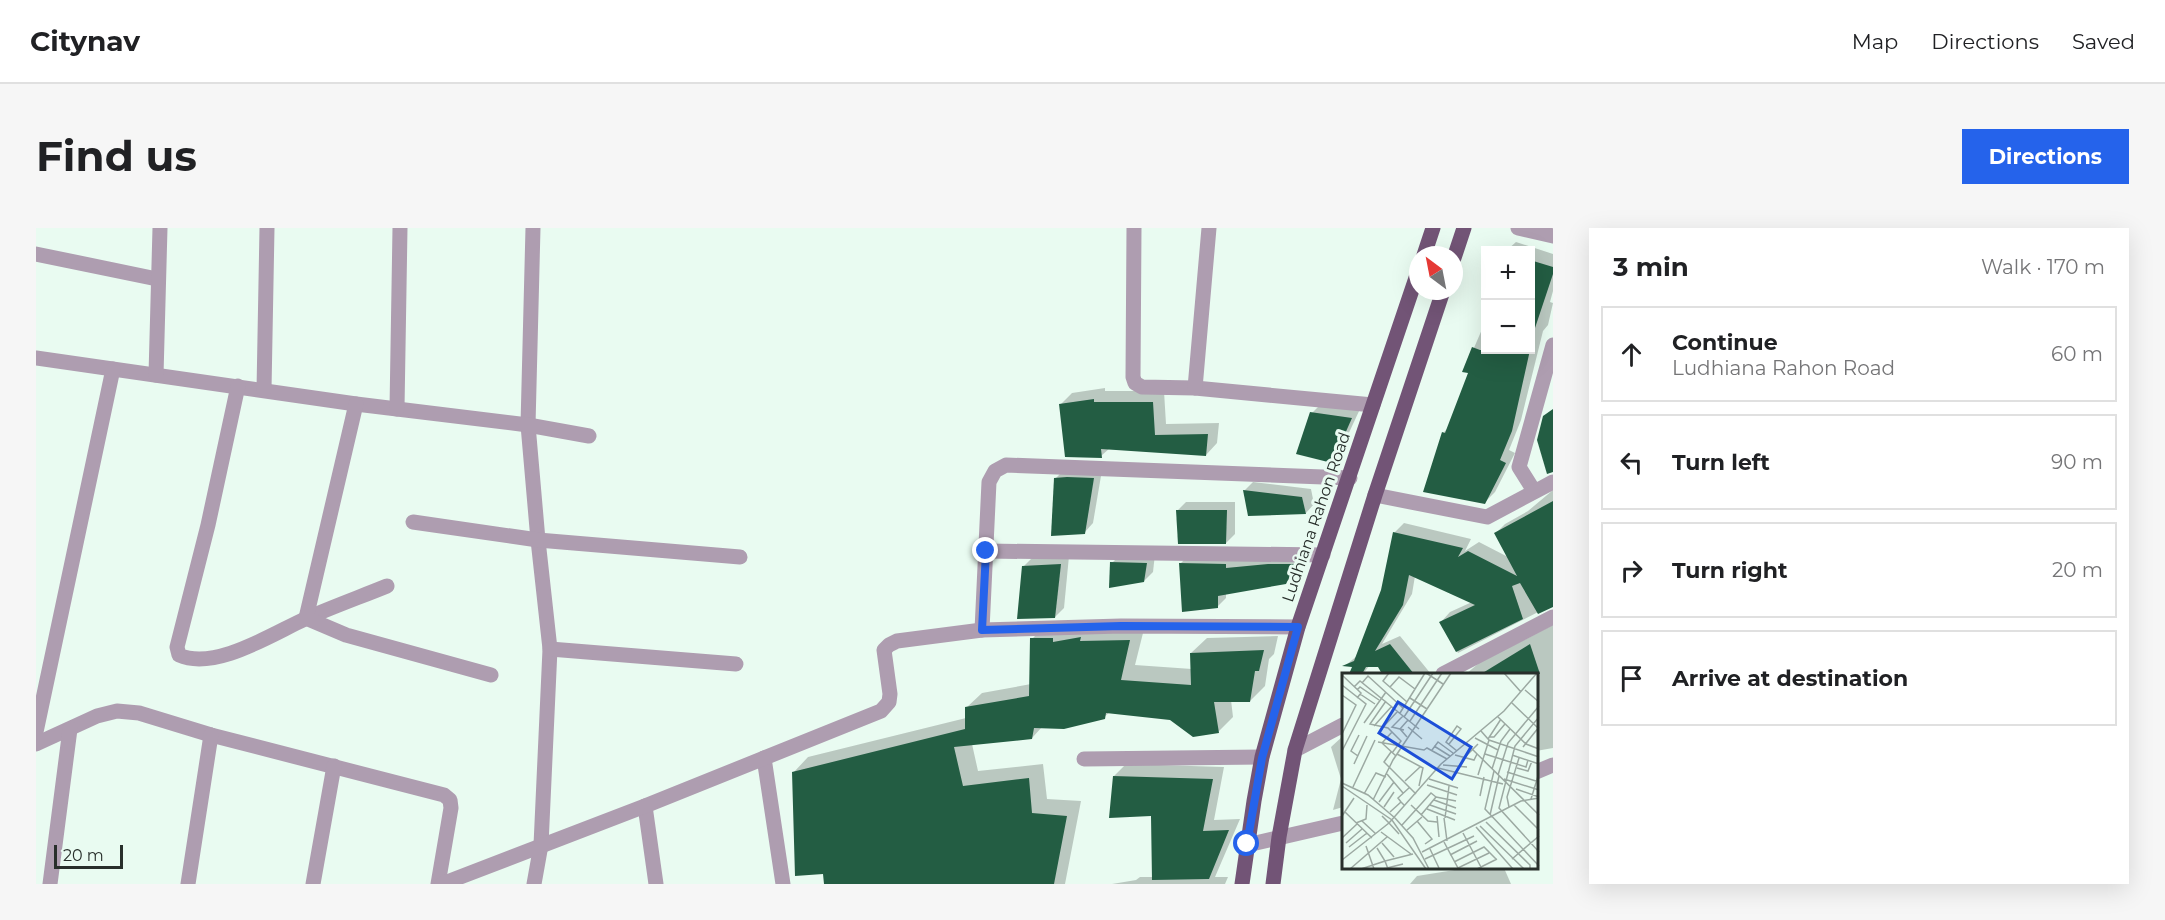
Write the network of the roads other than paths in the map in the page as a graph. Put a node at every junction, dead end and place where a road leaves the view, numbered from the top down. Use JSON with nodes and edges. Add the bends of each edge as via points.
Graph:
{"nodes":[{"id":1,"x":159,"y":228,"type":"edge"},
{"id":2,"x":267,"y":228,"type":"edge"},
{"id":3,"x":400,"y":228,"type":"edge"},
{"id":4,"x":532,"y":228,"type":"edge"},
{"id":5,"x":1134,"y":228,"type":"edge"},
{"id":6,"x":1209,"y":228,"type":"edge"},
{"id":7,"x":1433,"y":228,"type":"edge"},
{"id":8,"x":1464,"y":228,"type":"edge"},
{"id":9,"x":1518,"y":228,"type":"edge"},
{"id":10,"x":1553,"y":236,"type":"edge"},
{"id":11,"x":1427,"y":246,"type":"edge"},
{"id":12,"x":1458,"y":246,"type":"edge"},
{"id":13,"x":36,"y":254,"type":"edge"},
{"id":14,"x":158,"y":279,"type":"junction"},
{"id":15,"x":1409,"y":299,"type":"edge"},
{"id":16,"x":1440,"y":300,"type":"edge"},
{"id":17,"x":1553,"y":345,"type":"edge"},
{"id":18,"x":36,"y":358,"type":"edge"},
{"id":19,"x":113,"y":369,"type":"junction"},
{"id":20,"x":156,"y":375,"type":"junction"},
{"id":21,"x":238,"y":386,"type":"junction"},
{"id":22,"x":1195,"y":388,"type":"junction"},
{"id":23,"x":264,"y":390,"type":"junction"},
{"id":24,"x":356,"y":404,"type":"junction"},
{"id":25,"x":1373,"y":405,"type":"junction"},
{"id":26,"x":397,"y":409,"type":"junction"},
{"id":27,"x":528,"y":425,"type":"junction"},
{"id":28,"x":589,"y":436,"type":"dead end"},
{"id":29,"x":1350,"y":478,"type":"junction"},
{"id":30,"x":1553,"y":482,"type":"edge"},
{"id":31,"x":1534,"y":491,"type":"junction"},
{"id":32,"x":1375,"y":495,"type":"junction"},
{"id":33,"x":413,"y":522,"type":"dead end"},
{"id":34,"x":538,"y":540,"type":"junction"},
{"id":35,"x":986,"y":551,"type":"junction"},
{"id":36,"x":1323,"y":555,"type":"junction"},
{"id":37,"x":740,"y":557,"type":"dead end"},
{"id":38,"x":387,"y":586,"type":"dead end"},
{"id":39,"x":1553,"y":617,"type":"edge"},
{"id":40,"x":306,"y":618,"type":"junction"},
{"id":41,"x":1298,"y":627,"type":"junction"},
{"id":42,"x":982,"y":630,"type":"junction"},
{"id":43,"x":550,"y":649,"type":"junction"},
{"id":44,"x":736,"y":664,"type":"dead end"},
{"id":45,"x":1445,"y":673,"type":"edge"},
{"id":46,"x":491,"y":675,"type":"dead end"},
{"id":47,"x":1342,"y":726,"type":"edge"},
{"id":48,"x":70,"y":729,"type":"junction"},
{"id":49,"x":36,"y":732,"type":"edge"},
{"id":50,"x":212,"y":735,"type":"junction"},
{"id":51,"x":36,"y":744,"type":"edge"},
{"id":52,"x":1295,"y":750,"type":"junction"},
{"id":53,"x":764,"y":758,"type":"junction"},
{"id":54,"x":1262,"y":758,"type":"junction"},
{"id":55,"x":1084,"y":759,"type":"dead end"},
{"id":56,"x":1553,"y":765,"type":"edge"},
{"id":57,"x":334,"y":766,"type":"junction"},
{"id":58,"x":1538,"y":771,"type":"edge"},
{"id":59,"x":645,"y":806,"type":"junction"},
{"id":60,"x":1342,"y":823,"type":"edge"},
{"id":61,"x":1279,"y":837,"type":"junction"},
{"id":62,"x":1247,"y":844,"type":"junction"},
{"id":63,"x":541,"y":845,"type":"junction"},
{"id":64,"x":50,"y":884,"type":"edge"},
{"id":65,"x":188,"y":884,"type":"edge"},
{"id":66,"x":313,"y":884,"type":"edge"},
{"id":67,"x":440,"y":884,"type":"edge"},
{"id":68,"x":534,"y":884,"type":"edge"},
{"id":69,"x":656,"y":884,"type":"edge"},
{"id":70,"x":783,"y":884,"type":"edge"},
{"id":71,"x":1242,"y":884,"type":"edge"},
{"id":72,"x":1273,"y":884,"type":"edge"}],
"edges":[{"from":1,"to":14,"type":"street"},
{"from":2,"to":23,"type":"street"},
{"from":3,"to":26,"type":"street"},
{"from":4,"to":27,"type":"street"},
{"from":5,"to":22,"type":"street","via":[[1135,383],[1142,387]]},
{"from":6,"to":22,"type":"street"},
{"from":7,"to":11,"type":"main road"},
{"from":8,"to":12,"type":"main road"},
{"from":9,"to":10,"type":"street"},
{"from":13,"to":14,"type":"street"},
{"from":14,"to":20,"type":"street"},
{"from":15,"to":25,"type":"main road","name":"Ludhiana Rahon Road"},
{"from":16,"to":32,"type":"main road"},
{"from":17,"to":31,"type":"street","via":[[1519,467]]},
{"from":18,"to":19,"type":"street"},
{"from":19,"to":20,"type":"street"},
{"from":19,"to":49,"type":"street"},
{"from":20,"to":21,"type":"street"},
{"from":21,"to":23,"type":"street"},
{"from":21,"to":40,"type":"street","via":[[177,647],[179,655],[209,658],[231,652]]},
{"from":22,"to":25,"type":"street"},
{"from":23,"to":24,"type":"street"},
{"from":24,"to":26,"type":"street"},
{"from":24,"to":40,"type":"street"},
{"from":25,"to":29,"type":"main road","name":"Ludhiana Rahon Road"},
{"from":26,"to":27,"type":"street"},
{"from":27,"to":28,"type":"street"},
{"from":27,"to":34,"type":"street"},
{"from":29,"to":35,"type":"street","via":[[1006,465],[995,471],[990,482]]},
{"from":29,"to":36,"type":"main road","name":"Ludhiana Rahon Road"},
{"from":30,"to":31,"type":"street"},
{"from":31,"to":32,"type":"street","via":[[1487,517]]},
{"from":32,"to":52,"type":"main road"},
{"from":33,"to":34,"type":"street"},
{"from":34,"to":37,"type":"street"},
{"from":34,"to":43,"type":"street"},
{"from":35,"to":36,"type":"street"},
{"from":35,"to":42,"type":"street"},
{"from":36,"to":41,"type":"main road","name":"Ludhiana Rahon Road"},
{"from":38,"to":40,"type":"street"},
{"from":39,"to":45,"type":"street"},
{"from":40,"to":46,"type":"street","via":[[356,638]]},
{"from":41,"to":42,"type":"street"},
{"from":41,"to":54,"type":"main road","name":"Ludhiana Rahon Road"},
{"from":42,"to":53,"type":"street","via":[[889,645],[883,657],[889,702],[880,711]]},
{"from":43,"to":44,"type":"street"},
{"from":43,"to":63,"type":"street"},
{"from":47,"to":52,"type":"street"},
{"from":48,"to":50,"type":"street","via":[[117,711],[139,713]]},
{"from":48,"to":51,"type":"street"},
{"from":48,"to":64,"type":"street"},
{"from":50,"to":57,"type":"street"},
{"from":50,"to":65,"type":"street"},
{"from":52,"to":61,"type":"main road"},
{"from":53,"to":59,"type":"street"},
{"from":53,"to":70,"type":"street"},
{"from":54,"to":55,"type":"street"},
{"from":54,"to":62,"type":"main road","name":"Ludhiana Rahon Road"},
{"from":56,"to":58,"type":"street"},
{"from":57,"to":66,"type":"street"},
{"from":57,"to":67,"type":"street","via":[[444,795],[450,800]]},
{"from":59,"to":63,"type":"street"},
{"from":59,"to":69,"type":"street"},
{"from":60,"to":61,"type":"street"},
{"from":61,"to":62,"type":"street"},
{"from":61,"to":72,"type":"main road"},
{"from":62,"to":71,"type":"main road","name":"Ludhiana Rahon Road"},
{"from":63,"to":67,"type":"street"},
{"from":63,"to":68,"type":"street"}]}
